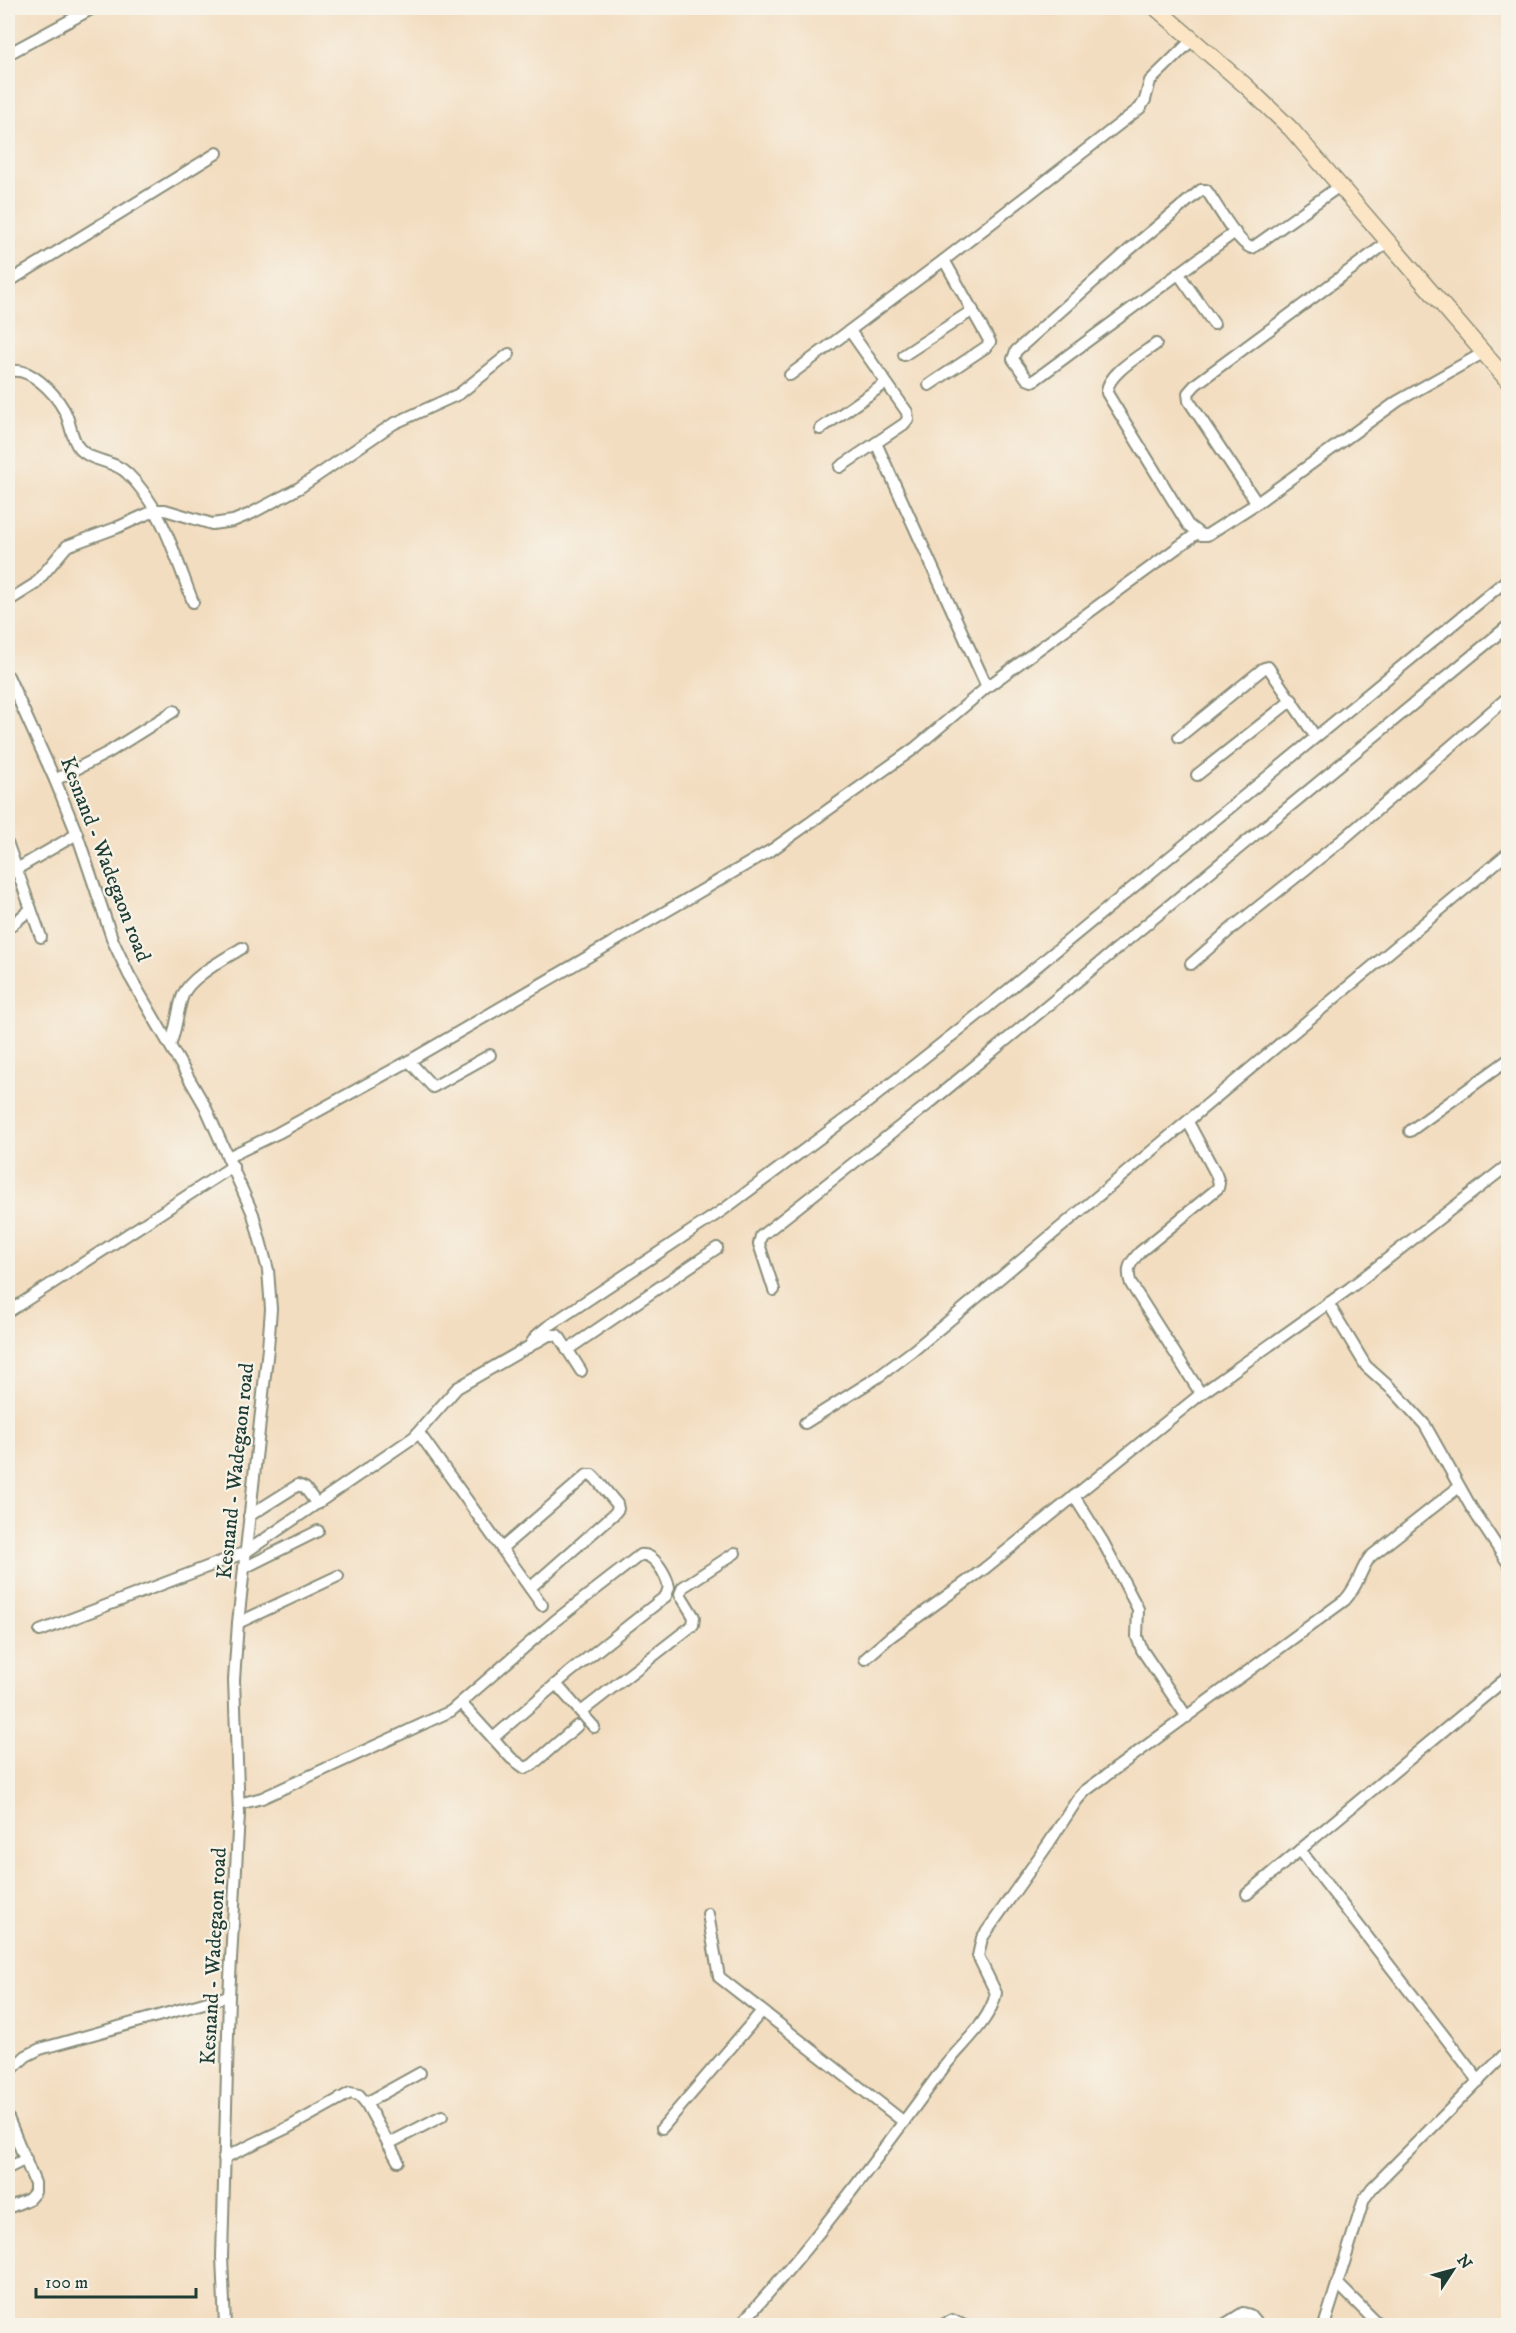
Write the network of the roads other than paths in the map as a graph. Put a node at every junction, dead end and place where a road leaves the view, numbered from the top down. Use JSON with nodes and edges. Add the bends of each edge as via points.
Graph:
{"nodes":[{"id":1,"x":93,"y":8,"type":"edge"},
{"id":2,"x":1156,"y":8,"type":"edge"},
{"id":3,"x":1193,"y":39,"type":"junction"},
{"id":4,"x":8,"y":54,"type":"edge"},
{"id":5,"x":217,"y":153,"type":"dead end"},
{"id":6,"x":1341,"y":185,"type":"junction"},
{"id":7,"x":1236,"y":232,"type":"junction"},
{"id":8,"x":1388,"y":242,"type":"junction"},
{"id":9,"x":944,"y":260,"type":"junction"},
{"id":10,"x":1178,"y":273,"type":"junction"},
{"id":11,"x":8,"y":282,"type":"edge"},
{"id":12,"x":973,"y":310,"type":"junction"},
{"id":13,"x":1214,"y":324,"type":"dead end"},
{"id":14,"x":850,"y":331,"type":"junction"},
{"id":15,"x":1156,"y":344,"type":"dead end"},
{"id":16,"x":1483,"y":353,"type":"junction"},
{"id":17,"x":509,"y":354,"type":"dead end"},
{"id":18,"x":904,"y":355,"type":"dead end"},
{"id":19,"x":8,"y":372,"type":"edge"},
{"id":20,"x":790,"y":375,"type":"dead end"},
{"id":21,"x":1509,"y":381,"type":"edge"},
{"id":22,"x":886,"y":383,"type":"junction"},
{"id":23,"x":928,"y":385,"type":"dead end"},
{"id":24,"x":820,"y":429,"type":"dead end"},
{"id":25,"x":876,"y":443,"type":"junction"},
{"id":26,"x":840,"y":467,"type":"dead end"},
{"id":27,"x":1257,"y":503,"type":"junction"},
{"id":28,"x":156,"y":510,"type":"junction"},
{"id":29,"x":1197,"y":534,"type":"junction"},
{"id":30,"x":1509,"y":579,"type":"edge"},
{"id":31,"x":8,"y":601,"type":"edge"},
{"id":32,"x":193,"y":602,"type":"dead end"},
{"id":33,"x":1509,"y":626,"type":"edge"},
{"id":34,"x":8,"y":676,"type":"edge"},
{"id":35,"x":987,"y":687,"type":"junction"},
{"id":36,"x":1509,"y":698,"type":"edge"},
{"id":37,"x":1292,"y":700,"type":"junction"},
{"id":38,"x":174,"y":711,"type":"dead end"},
{"id":39,"x":1315,"y":736,"type":"junction"},
{"id":40,"x":1179,"y":737,"type":"dead end"},
{"id":41,"x":1197,"y":775,"type":"dead end"},
{"id":42,"x":55,"y":780,"type":"junction"},
{"id":43,"x":77,"y":834,"type":"junction"},
{"id":44,"x":8,"y":845,"type":"edge"},
{"id":45,"x":1509,"y":853,"type":"edge"},
{"id":46,"x":12,"y":871,"type":"edge"},
{"id":47,"x":31,"y":909,"type":"junction"},
{"id":48,"x":8,"y":928,"type":"edge"},
{"id":49,"x":41,"y":937,"type":"dead end"},
{"id":50,"x":242,"y":948,"type":"dead end"},
{"id":51,"x":1191,"y":964,"type":"dead end"},
{"id":52,"x":170,"y":1045,"type":"junction"},
{"id":53,"x":490,"y":1055,"type":"dead end"},
{"id":54,"x":1509,"y":1060,"type":"edge"},
{"id":55,"x":409,"y":1061,"type":"junction"},
{"id":56,"x":1188,"y":1122,"type":"junction"},
{"id":57,"x":1410,"y":1131,"type":"dead end"},
{"id":58,"x":231,"y":1161,"type":"junction"},
{"id":59,"x":1509,"y":1165,"type":"edge"},
{"id":60,"x":717,"y":1248,"type":"dead end"},
{"id":61,"x":774,"y":1290,"type":"dead end"},
{"id":62,"x":1328,"y":1303,"type":"junction"},
{"id":63,"x":8,"y":1312,"type":"edge"},
{"id":64,"x":528,"y":1347,"type":"junction"},
{"id":65,"x":567,"y":1350,"type":"junction"},
{"id":66,"x":581,"y":1371,"type":"dead end"},
{"id":67,"x":1201,"y":1394,"type":"junction"},
{"id":68,"x":805,"y":1423,"type":"dead end"},
{"id":69,"x":419,"y":1433,"type":"junction"},
{"id":70,"x":1460,"y":1487,"type":"junction"},
{"id":71,"x":1074,"y":1496,"type":"junction"},
{"id":72,"x":317,"y":1504,"type":"junction"},
{"id":73,"x":249,"y":1516,"type":"junction"},
{"id":74,"x":318,"y":1531,"type":"dead end"},
{"id":75,"x":502,"y":1548,"type":"junction"},
{"id":76,"x":246,"y":1552,"type":"junction"},
{"id":77,"x":735,"y":1553,"type":"dead end"},
{"id":78,"x":1509,"y":1563,"type":"edge"},
{"id":79,"x":244,"y":1568,"type":"junction"},
{"id":80,"x":338,"y":1576,"type":"dead end"},
{"id":81,"x":530,"y":1588,"type":"junction"},
{"id":82,"x":668,"y":1590,"type":"junction"},
{"id":83,"x":681,"y":1590,"type":"junction"},
{"id":84,"x":542,"y":1605,"type":"dead end"},
{"id":85,"x":238,"y":1623,"type":"junction"},
{"id":86,"x":40,"y":1631,"type":"dead end"},
{"id":87,"x":865,"y":1659,"type":"dead end"},
{"id":88,"x":1509,"y":1677,"type":"edge"},
{"id":89,"x":556,"y":1684,"type":"junction"},
{"id":90,"x":461,"y":1703,"type":"junction"},
{"id":91,"x":581,"y":1712,"type":"junction"},
{"id":92,"x":1187,"y":1716,"type":"junction"},
{"id":93,"x":577,"y":1726,"type":"dead end"},
{"id":94,"x":594,"y":1727,"type":"dead end"},
{"id":95,"x":493,"y":1738,"type":"junction"},
{"id":96,"x":239,"y":1804,"type":"junction"},
{"id":97,"x":1300,"y":1850,"type":"junction"},
{"id":98,"x":1247,"y":1894,"type":"dead end"},
{"id":99,"x":708,"y":1914,"type":"dead end"},
{"id":100,"x":229,"y":1996,"type":"junction"},
{"id":101,"x":762,"y":2011,"type":"junction"},
{"id":102,"x":1509,"y":2051,"type":"edge"},
{"id":103,"x":8,"y":2073,"type":"edge"},
{"id":104,"x":420,"y":2073,"type":"dead end"},
{"id":105,"x":1479,"y":2081,"type":"junction"},
{"id":106,"x":366,"y":2103,"type":"junction"},
{"id":107,"x":442,"y":2116,"type":"dead end"},
{"id":108,"x":8,"y":2118,"type":"edge"},
{"id":109,"x":904,"y":2122,"type":"junction"},
{"id":110,"x":662,"y":2128,"type":"dead end"},
{"id":111,"x":388,"y":2144,"type":"junction"},
{"id":112,"x":224,"y":2158,"type":"junction"},
{"id":113,"x":26,"y":2159,"type":"junction"},
{"id":114,"x":398,"y":2161,"type":"dead end"},
{"id":115,"x":8,"y":2168,"type":"edge"},
{"id":116,"x":8,"y":2208,"type":"edge"},
{"id":117,"x":1337,"y":2283,"type":"junction"},
{"id":118,"x":225,"y":2325,"type":"edge"},
{"id":119,"x":740,"y":2325,"type":"edge"},
{"id":120,"x":941,"y":2325,"type":"edge"},
{"id":121,"x":965,"y":2325,"type":"edge"},
{"id":122,"x":1222,"y":2325,"type":"edge"},
{"id":123,"x":1259,"y":2325,"type":"edge"},
{"id":124,"x":1324,"y":2325,"type":"edge"},
{"id":125,"x":1380,"y":2325,"type":"edge"}],
"edges":[{"from":1,"to":4,"type":"street"},
{"from":2,"to":3,"type":"main road"},
{"from":3,"to":6,"type":"main road","via":[[1291,129]]},
{"from":3,"to":9,"type":"street","via":[[1150,81],[1140,108]]},
{"from":5,"to":11,"type":"street"},
{"from":6,"to":7,"type":"street","via":[[1256,247],[1246,247]]},
{"from":6,"to":8,"type":"main road"},
{"from":7,"to":10,"type":"street"},
{"from":7,"to":10,"type":"street","via":[[1206,190],[1201,190],[1016,351],[1015,362],[1027,379],[1036,380]]},
{"from":8,"to":16,"type":"main road"},
{"from":8,"to":27,"type":"street","via":[[1188,393],[1189,401]]},
{"from":9,"to":12,"type":"street"},
{"from":9,"to":14,"type":"street"},
{"from":10,"to":13,"type":"street"},
{"from":12,"to":18,"type":"street"},
{"from":12,"to":23,"type":"street","via":[[988,345]]},
{"from":14,"to":20,"type":"street"},
{"from":14,"to":22,"type":"street"},
{"from":15,"to":29,"type":"street","via":[[1115,374],[1107,393]]},
{"from":16,"to":21,"type":"main road"},
{"from":16,"to":27,"type":"street","via":[[1386,409]]},
{"from":17,"to":28,"type":"street","via":[[464,391],[393,424],[291,493],[250,514],[212,524]]},
{"from":19,"to":28,"type":"street","via":[[19,370],[38,380],[64,410],[74,441],[82,451],[123,470]]},
{"from":22,"to":24,"type":"street"},
{"from":22,"to":25,"type":"street","via":[[908,419]]},
{"from":25,"to":26,"type":"street"},
{"from":25,"to":35,"type":"street"},
{"from":27,"to":29,"type":"street","via":[[1207,535]]},
{"from":28,"to":31,"type":"street","via":[[67,546],[35,584]]},
{"from":28,"to":32,"type":"street"},
{"from":29,"to":35,"type":"street"},
{"from":30,"to":39,"type":"street"},
{"from":33,"to":61,"type":"street","via":[[931,1102],[761,1236],[759,1244]]},
{"from":34,"to":42,"type":"street","name":"Kesnand - Wadegaon road"},
{"from":35,"to":55,"type":"street","via":[[915,748],[773,849]]},
{"from":36,"to":51,"type":"street"},
{"from":37,"to":39,"type":"street"},
{"from":37,"to":40,"type":"street","via":[[1271,668],[1266,667]]},
{"from":37,"to":41,"type":"street"},
{"from":38,"to":42,"type":"street"},
{"from":39,"to":64,"type":"street","via":[[859,1109],[723,1210],[547,1327]]},
{"from":42,"to":43,"type":"street","name":"Kesnand - Wadegaon road"},
{"from":43,"to":46,"type":"street"},
{"from":43,"to":52,"type":"street","name":"Kesnand - Wadegaon road","via":[[113,941]]},
{"from":44,"to":46,"type":"street"},
{"from":45,"to":56,"type":"street"},
{"from":46,"to":47,"type":"street"},
{"from":47,"to":48,"type":"street"},
{"from":47,"to":49,"type":"street"},
{"from":50,"to":52,"type":"street","via":[[188,987]]},
{"from":52,"to":58,"type":"street","name":"Kesnand - Wadegaon road"},
{"from":53,"to":55,"type":"street","via":[[434,1087]]},
{"from":54,"to":57,"type":"street"},
{"from":55,"to":58,"type":"street"},
{"from":56,"to":67,"type":"street","via":[[1216,1174],[1218,1188],[1140,1252],[1127,1270],[1131,1284]]},
{"from":56,"to":68,"type":"street","via":[[914,1350]]},
{"from":58,"to":63,"type":"street"},
{"from":58,"to":73,"type":"street","name":"Kesnand - Wadegaon road","via":[[262,1244],[272,1309]]},
{"from":59,"to":62,"type":"street"},
{"from":60,"to":65,"type":"street"},
{"from":62,"to":67,"type":"street"},
{"from":62,"to":70,"type":"street","via":[[1366,1366],[1425,1425]]},
{"from":64,"to":65,"type":"street","via":[[553,1334]]},
{"from":64,"to":69,"type":"street","via":[[457,1388]]},
{"from":65,"to":66,"type":"street"},
{"from":67,"to":71,"type":"street"},
{"from":69,"to":72,"type":"street"},
{"from":69,"to":75,"type":"street"},
{"from":70,"to":78,"type":"street"},
{"from":70,"to":92,"type":"street","via":[[1370,1557],[1358,1585],[1345,1600]]},
{"from":71,"to":87,"type":"street"},
{"from":71,"to":92,"type":"street","via":[[1138,1609],[1137,1637],[1142,1650]]},
{"from":72,"to":73,"type":"street","via":[[298,1485]]},
{"from":72,"to":76,"type":"street"},
{"from":73,"to":76,"type":"street","name":"Kesnand - Wadegaon road"},
{"from":74,"to":79,"type":"street"},
{"from":75,"to":81,"type":"street"},
{"from":75,"to":81,"type":"street","via":[[587,1475],[592,1475],[617,1504],[615,1514]]},
{"from":76,"to":79,"type":"street","name":"Kesnand - Wadegaon road"},
{"from":76,"to":86,"type":"street"},
{"from":77,"to":83,"type":"street"},
{"from":79,"to":85,"type":"street","name":"Kesnand - Wadegaon road"},
{"from":80,"to":85,"type":"street"},
{"from":81,"to":84,"type":"street"},
{"from":82,"to":83,"type":"street"},
{"from":82,"to":89,"type":"street","via":[[666,1596]]},
{"from":82,"to":90,"type":"street","via":[[667,1580],[652,1558],[640,1555],[556,1620]]},
{"from":83,"to":91,"type":"street","via":[[694,1617],[693,1625]]},
{"from":85,"to":96,"type":"street","name":"Kesnand - Wadegaon road","via":[[234,1680]]},
{"from":88,"to":97,"type":"street"},
{"from":89,"to":91,"type":"street"},
{"from":89,"to":95,"type":"street"},
{"from":90,"to":95,"type":"street"},
{"from":90,"to":96,"type":"street","via":[[428,1723],[262,1798]]},
{"from":91,"to":94,"type":"street"},
{"from":92,"to":109,"type":"street","via":[[1077,1800],[982,1938],[978,1956],[996,1993],[991,2010]]},
{"from":93,"to":95,"type":"street","via":[[525,1768]]},
{"from":96,"to":100,"type":"street","name":"Kesnand - Wadegaon road"},
{"from":97,"to":98,"type":"street"},
{"from":97,"to":105,"type":"street"},
{"from":99,"to":101,"type":"street","via":[[719,1977]]},
{"from":100,"to":103,"type":"street","via":[[40,2049]]},
{"from":100,"to":112,"type":"street","name":"Kesnand - Wadegaon road"},
{"from":101,"to":109,"type":"street"},
{"from":101,"to":110,"type":"street"},
{"from":102,"to":105,"type":"street"},
{"from":104,"to":106,"type":"street"},
{"from":105,"to":117,"type":"street","via":[[1368,2193]]},
{"from":106,"to":111,"type":"street"},
{"from":106,"to":112,"type":"street","via":[[359,2095],[350,2093]]},
{"from":107,"to":111,"type":"street"},
{"from":108,"to":113,"type":"street"},
{"from":109,"to":119,"type":"street","via":[[829,2221]]},
{"from":111,"to":114,"type":"street"},
{"from":112,"to":118,"type":"street","name":"Kesnand - Wadegaon road"},
{"from":113,"to":115,"type":"street"},
{"from":113,"to":116,"type":"street","via":[[35,2192]]},
{"from":117,"to":124,"type":"street"},
{"from":117,"to":125,"type":"street"},
{"from":120,"to":121,"type":"street","via":[[952,2320]]},
{"from":122,"to":123,"type":"street","via":[[1243,2313],[1250,2314]]}]}
